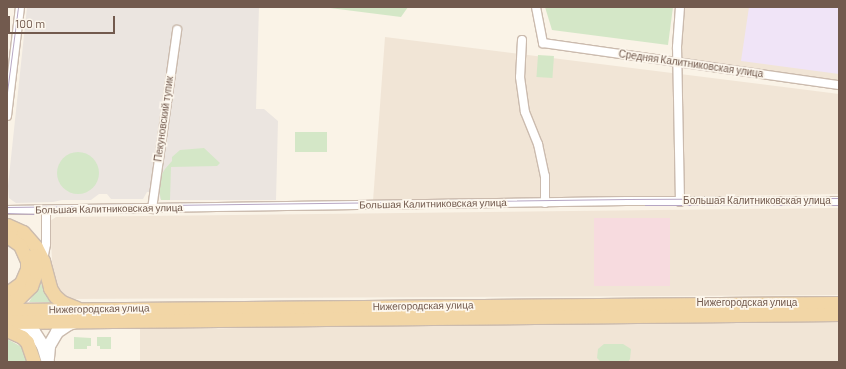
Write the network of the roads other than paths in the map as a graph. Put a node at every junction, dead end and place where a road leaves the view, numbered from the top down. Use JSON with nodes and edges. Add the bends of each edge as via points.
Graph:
{"nodes":[{"id":1,"x":20,"y":7,"type":"edge"},
{"id":2,"x":536,"y":7,"type":"edge"},
{"id":3,"x":680,"y":7,"type":"edge"},
{"id":4,"x":177,"y":30,"type":"dead end"},
{"id":5,"x":522,"y":40,"type":"dead end"},
{"id":6,"x":677,"y":62,"type":"junction"},
{"id":7,"x":839,"y":85,"type":"edge"},
{"id":8,"x":7,"y":116,"type":"edge"},
{"id":9,"x":839,"y":201,"type":"edge"},
{"id":10,"x":680,"y":202,"type":"junction"},
{"id":11,"x":545,"y":203,"type":"junction"},
{"id":12,"x":152,"y":209,"type":"junction"},
{"id":13,"x":7,"y":210,"type":"edge"},
{"id":14,"x":46,"y":210,"type":"junction"},
{"id":15,"x":7,"y":225,"type":"edge"},
{"id":16,"x":7,"y":236,"type":"edge"},
{"id":17,"x":29,"y":238,"type":"junction"},
{"id":18,"x":43,"y":261,"type":"junction"},
{"id":19,"x":7,"y":293,"type":"edge"},
{"id":20,"x":7,"y":303,"type":"edge"},
{"id":21,"x":839,"y":303,"type":"edge"},
{"id":22,"x":7,"y":310,"type":"edge"},
{"id":23,"x":84,"y":310,"type":"junction"},
{"id":24,"x":839,"y":314,"type":"edge"},
{"id":25,"x":7,"y":322,"type":"edge"},
{"id":26,"x":77,"y":322,"type":"junction"},
{"id":27,"x":7,"y":330,"type":"edge"},
{"id":28,"x":34,"y":362,"type":"edge"},
{"id":29,"x":48,"y":362,"type":"edge"}],
"edges":[{"from":1,"to":8,"type":"street"},
{"from":2,"to":6,"type":"street","name":"Средняя Калитниковская улица","via":[[543,43]]},
{"from":3,"to":6,"type":"street"},
{"from":4,"to":12,"type":"street","name":"Пекуновский тупик"},
{"from":5,"to":11,"type":"street","via":[[520,77],[524,107],[540,150],[545,176]]},
{"from":6,"to":7,"type":"street","name":"Средняя Калитниковская улица"},
{"from":6,"to":10,"type":"street"},
{"from":9,"to":10,"type":"street","name":"Большая Калитниковская улица"},
{"from":10,"to":11,"type":"street","name":"Большая Калитниковская улица"},
{"from":11,"to":12,"type":"street","name":"Большая Калитниковская улица"},
{"from":12,"to":14,"type":"street","name":"Большая Калитниковская улица"},
{"from":13,"to":14,"type":"street","name":"Большая Калитниковская улица"},
{"from":14,"to":18,"type":"street"},
{"from":15,"to":17,"type":"main road","via":[[16,227]]},
{"from":16,"to":19,"type":"main road","via":[[20,245],[27,261],[27,269],[21,283]]},
{"from":17,"to":18,"type":"main road"},
{"from":17,"to":20,"type":"main road","via":[[36,263],[34,280],[25,294]]},
{"from":18,"to":23,"type":"main road","via":[[50,288],[55,296],[72,307]]},
{"from":21,"to":23,"type":"main road","name":"Нижегородская улица","via":[[603,303]]},
{"from":22,"to":23,"type":"main road","name":"Нижегородская улица"},
{"from":24,"to":26,"type":"main road","name":"Нижегородская улица"},
{"from":25,"to":26,"type":"main road","name":"Нижегородская улица"},
{"from":25,"to":29,"type":"street","via":[[20,324],[34,332],[43,346]]},
{"from":26,"to":29,"type":"street","via":[[57,332],[49,346]]},
{"from":27,"to":28,"type":"main road","via":[[27,342]]}]}
